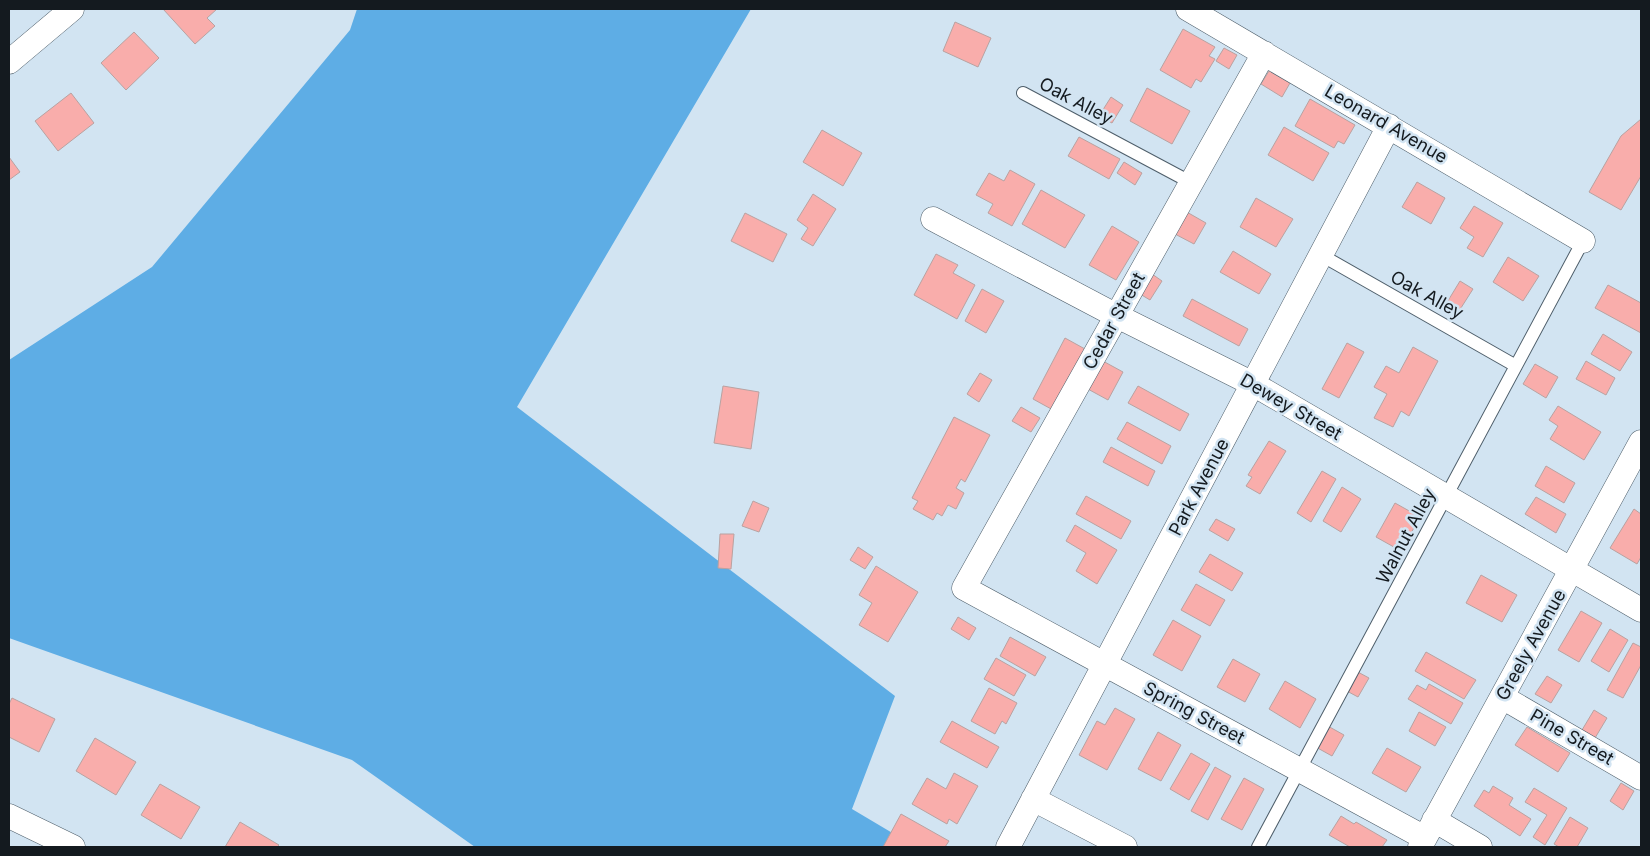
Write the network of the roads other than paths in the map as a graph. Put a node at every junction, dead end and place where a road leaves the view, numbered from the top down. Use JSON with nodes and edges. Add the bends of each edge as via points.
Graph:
{"nodes":[{"id":1,"x":72,"y":9,"type":"edge"},
{"id":2,"x":1188,"y":9,"type":"edge"},
{"id":3,"x":1264,"y":53,"type":"junction"},
{"id":4,"x":9,"y":62,"type":"edge"},
{"id":5,"x":1023,"y":93,"type":"dead end"},
{"id":6,"x":1389,"y":126,"type":"junction"},
{"id":7,"x":1192,"y":183,"type":"junction"},
{"id":8,"x":933,"y":219,"type":"dead end"},
{"id":9,"x":1583,"y":241,"type":"joint"},
{"id":10,"x":1321,"y":255,"type":"junction"},
{"id":11,"x":1116,"y":316,"type":"junction"},
{"id":12,"x":1516,"y":366,"type":"junction"},
{"id":13,"x":1253,"y":384,"type":"junction"},
{"id":14,"x":1641,"y":442,"type":"edge"},
{"id":15,"x":1446,"y":497,"type":"junction"},
{"id":16,"x":1572,"y":569,"type":"junction"},
{"id":17,"x":964,"y":588,"type":"joint"},
{"id":18,"x":1641,"y":610,"type":"edge"},
{"id":19,"x":1105,"y":665,"type":"junction"},
{"id":20,"x":1502,"y":697,"type":"junction"},
{"id":21,"x":1300,"y":770,"type":"junction"},
{"id":22,"x":1641,"y":778,"type":"edge"},
{"id":23,"x":1033,"y":799,"type":"junction"},
{"id":24,"x":9,"y":816,"type":"edge"},
{"id":25,"x":1426,"y":835,"type":"edge"},
{"id":26,"x":73,"y":847,"type":"edge"},
{"id":27,"x":1008,"y":847,"type":"edge"},
{"id":28,"x":1125,"y":847,"type":"edge"},
{"id":29,"x":1258,"y":847,"type":"edge"},
{"id":30,"x":1480,"y":847,"type":"edge"}],
"edges":[{"from":1,"to":4,"type":"street"},
{"from":2,"to":3,"type":"street","name":"Leonard Avenue"},
{"from":3,"to":6,"type":"street","name":"Leonard Avenue"},
{"from":3,"to":7,"type":"street","name":"Cedar Street"},
{"from":5,"to":7,"type":"lane","name":"Oak Alley"},
{"from":6,"to":9,"type":"street","name":"Leonard Avenue"},
{"from":6,"to":10,"type":"street","name":"Park Avenue"},
{"from":7,"to":11,"type":"street","name":"Cedar Street"},
{"from":8,"to":11,"type":"street","name":"Dewey Street"},
{"from":9,"to":12,"type":"lane","name":"Walnut Alley"},
{"from":10,"to":12,"type":"lane","name":"Oak Alley"},
{"from":10,"to":13,"type":"street","name":"Park Avenue"},
{"from":11,"to":13,"type":"street","name":"Dewey Street"},
{"from":11,"to":17,"type":"street","name":"Cedar Street"},
{"from":12,"to":15,"type":"lane","name":"Walnut Alley"},
{"from":13,"to":15,"type":"street","name":"Dewey Street"},
{"from":13,"to":19,"type":"street","name":"Park Avenue"},
{"from":14,"to":16,"type":"street","name":"Greely Avenue"},
{"from":15,"to":16,"type":"street","name":"Dewey Street"},
{"from":15,"to":21,"type":"lane","name":"Walnut Alley"},
{"from":16,"to":18,"type":"street","name":"Dewey Street"},
{"from":16,"to":20,"type":"street","name":"Greely Avenue"},
{"from":17,"to":19,"type":"street","name":"Spring Street"},
{"from":19,"to":21,"type":"street","name":"Spring Street"},
{"from":19,"to":23,"type":"street","name":"Park Avenue"},
{"from":20,"to":22,"type":"street","name":"Pine Street"},
{"from":20,"to":25,"type":"street","name":"Greely Avenue"},
{"from":21,"to":25,"type":"street","name":"Spring Street"},
{"from":21,"to":29,"type":"lane","name":"Walnut Alley"},
{"from":23,"to":27,"type":"street","name":"Park Avenue"},
{"from":23,"to":28,"type":"street"},
{"from":24,"to":26,"type":"street"},
{"from":25,"to":30,"type":"street","name":"Spring Street"}]}
